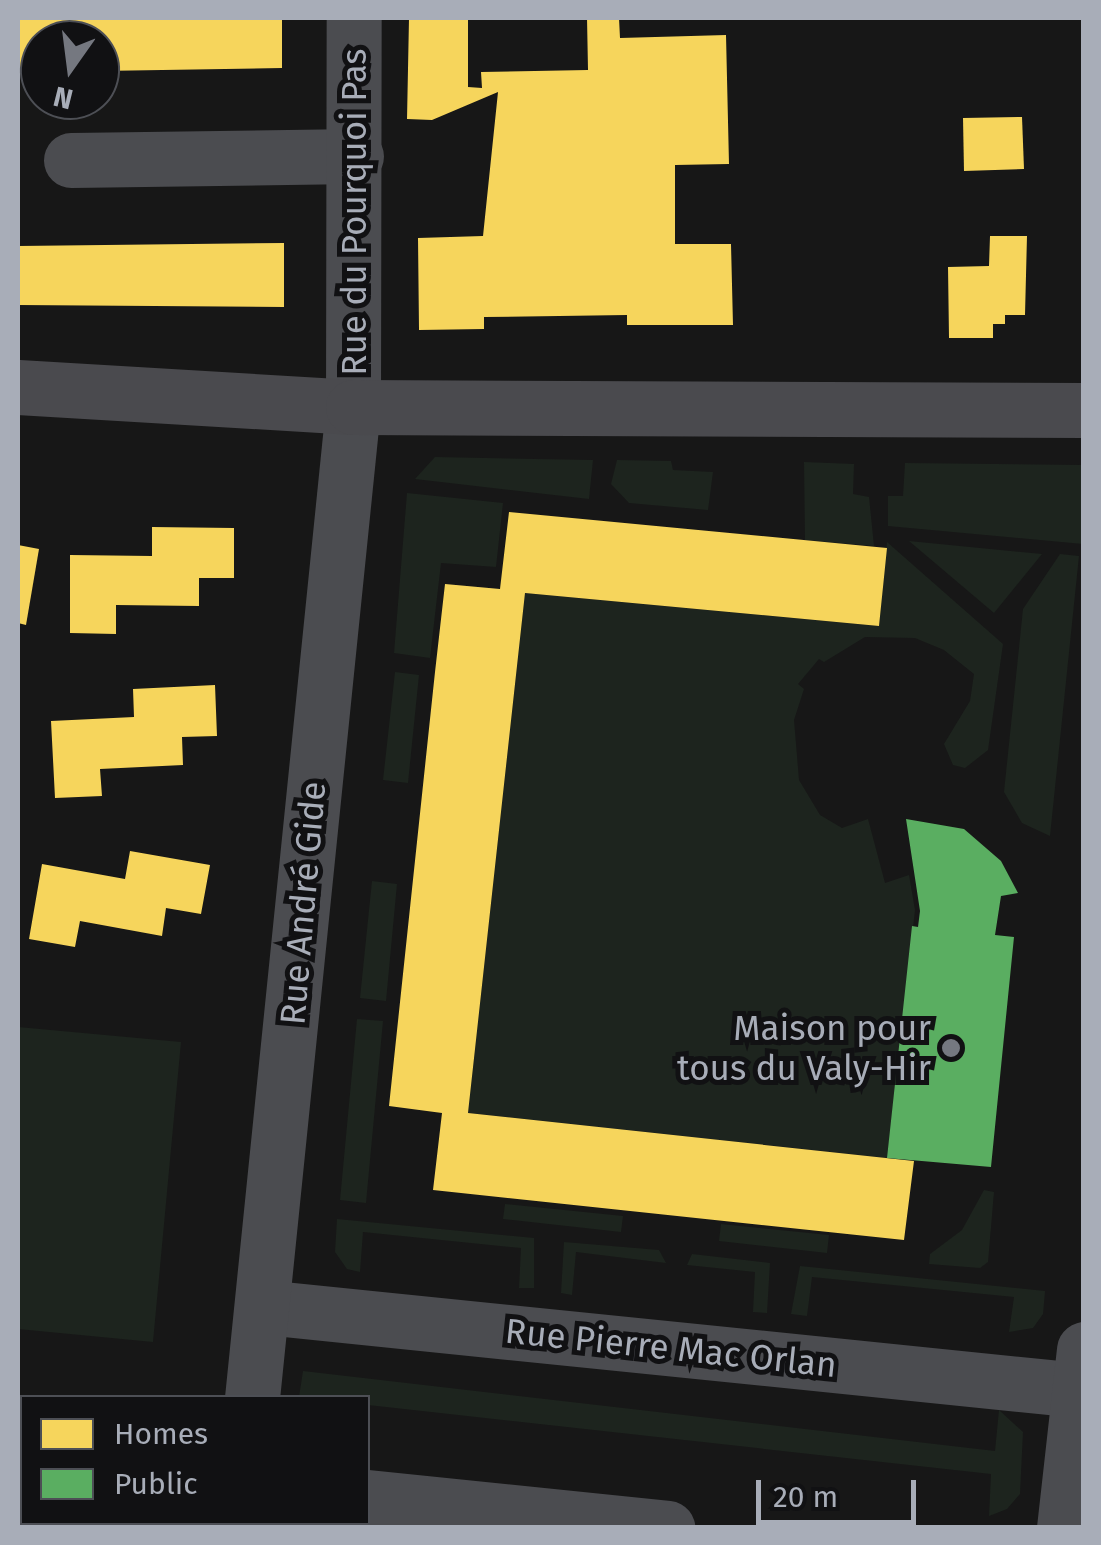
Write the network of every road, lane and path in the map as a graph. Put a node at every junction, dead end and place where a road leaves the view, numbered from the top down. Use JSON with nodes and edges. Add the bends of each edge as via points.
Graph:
{"nodes":[{"id":1,"x":354,"y":18,"type":"edge"},
{"id":2,"x":356,"y":156,"type":"junction"},
{"id":3,"x":70,"y":160,"type":"dead end"},
{"id":4,"x":18,"y":387,"type":"edge"},
{"id":5,"x":353,"y":408,"type":"junction"},
{"id":6,"x":1084,"y":410,"type":"edge"},
{"id":7,"x":264,"y":1307,"type":"junction"},
{"id":8,"x":1081,"y":1370,"type":"edge"},
{"id":9,"x":252,"y":1395,"type":"edge"},
{"id":10,"x":370,"y":1496,"type":"edge"},
{"id":11,"x":666,"y":1528,"type":"edge"},
{"id":12,"x":1064,"y":1528,"type":"edge"}],
"edges":[{"from":1,"to":2,"type":"street","name":"Rue du Pourquoi Pas"},
{"from":2,"to":3,"type":"street"},
{"from":2,"to":5,"type":"street","name":"Rue du Pourquoi Pas"},
{"from":4,"to":5,"type":"street"},
{"from":5,"to":6,"type":"street"},
{"from":5,"to":7,"type":"street","name":"Rue André Gide"},
{"from":7,"to":8,"type":"street","name":"Rue Pierre Mac Orlan"},
{"from":7,"to":9,"type":"street","name":"Rue André Gide"},
{"from":8,"to":12,"type":"street"},
{"from":10,"to":11,"type":"street"}]}
